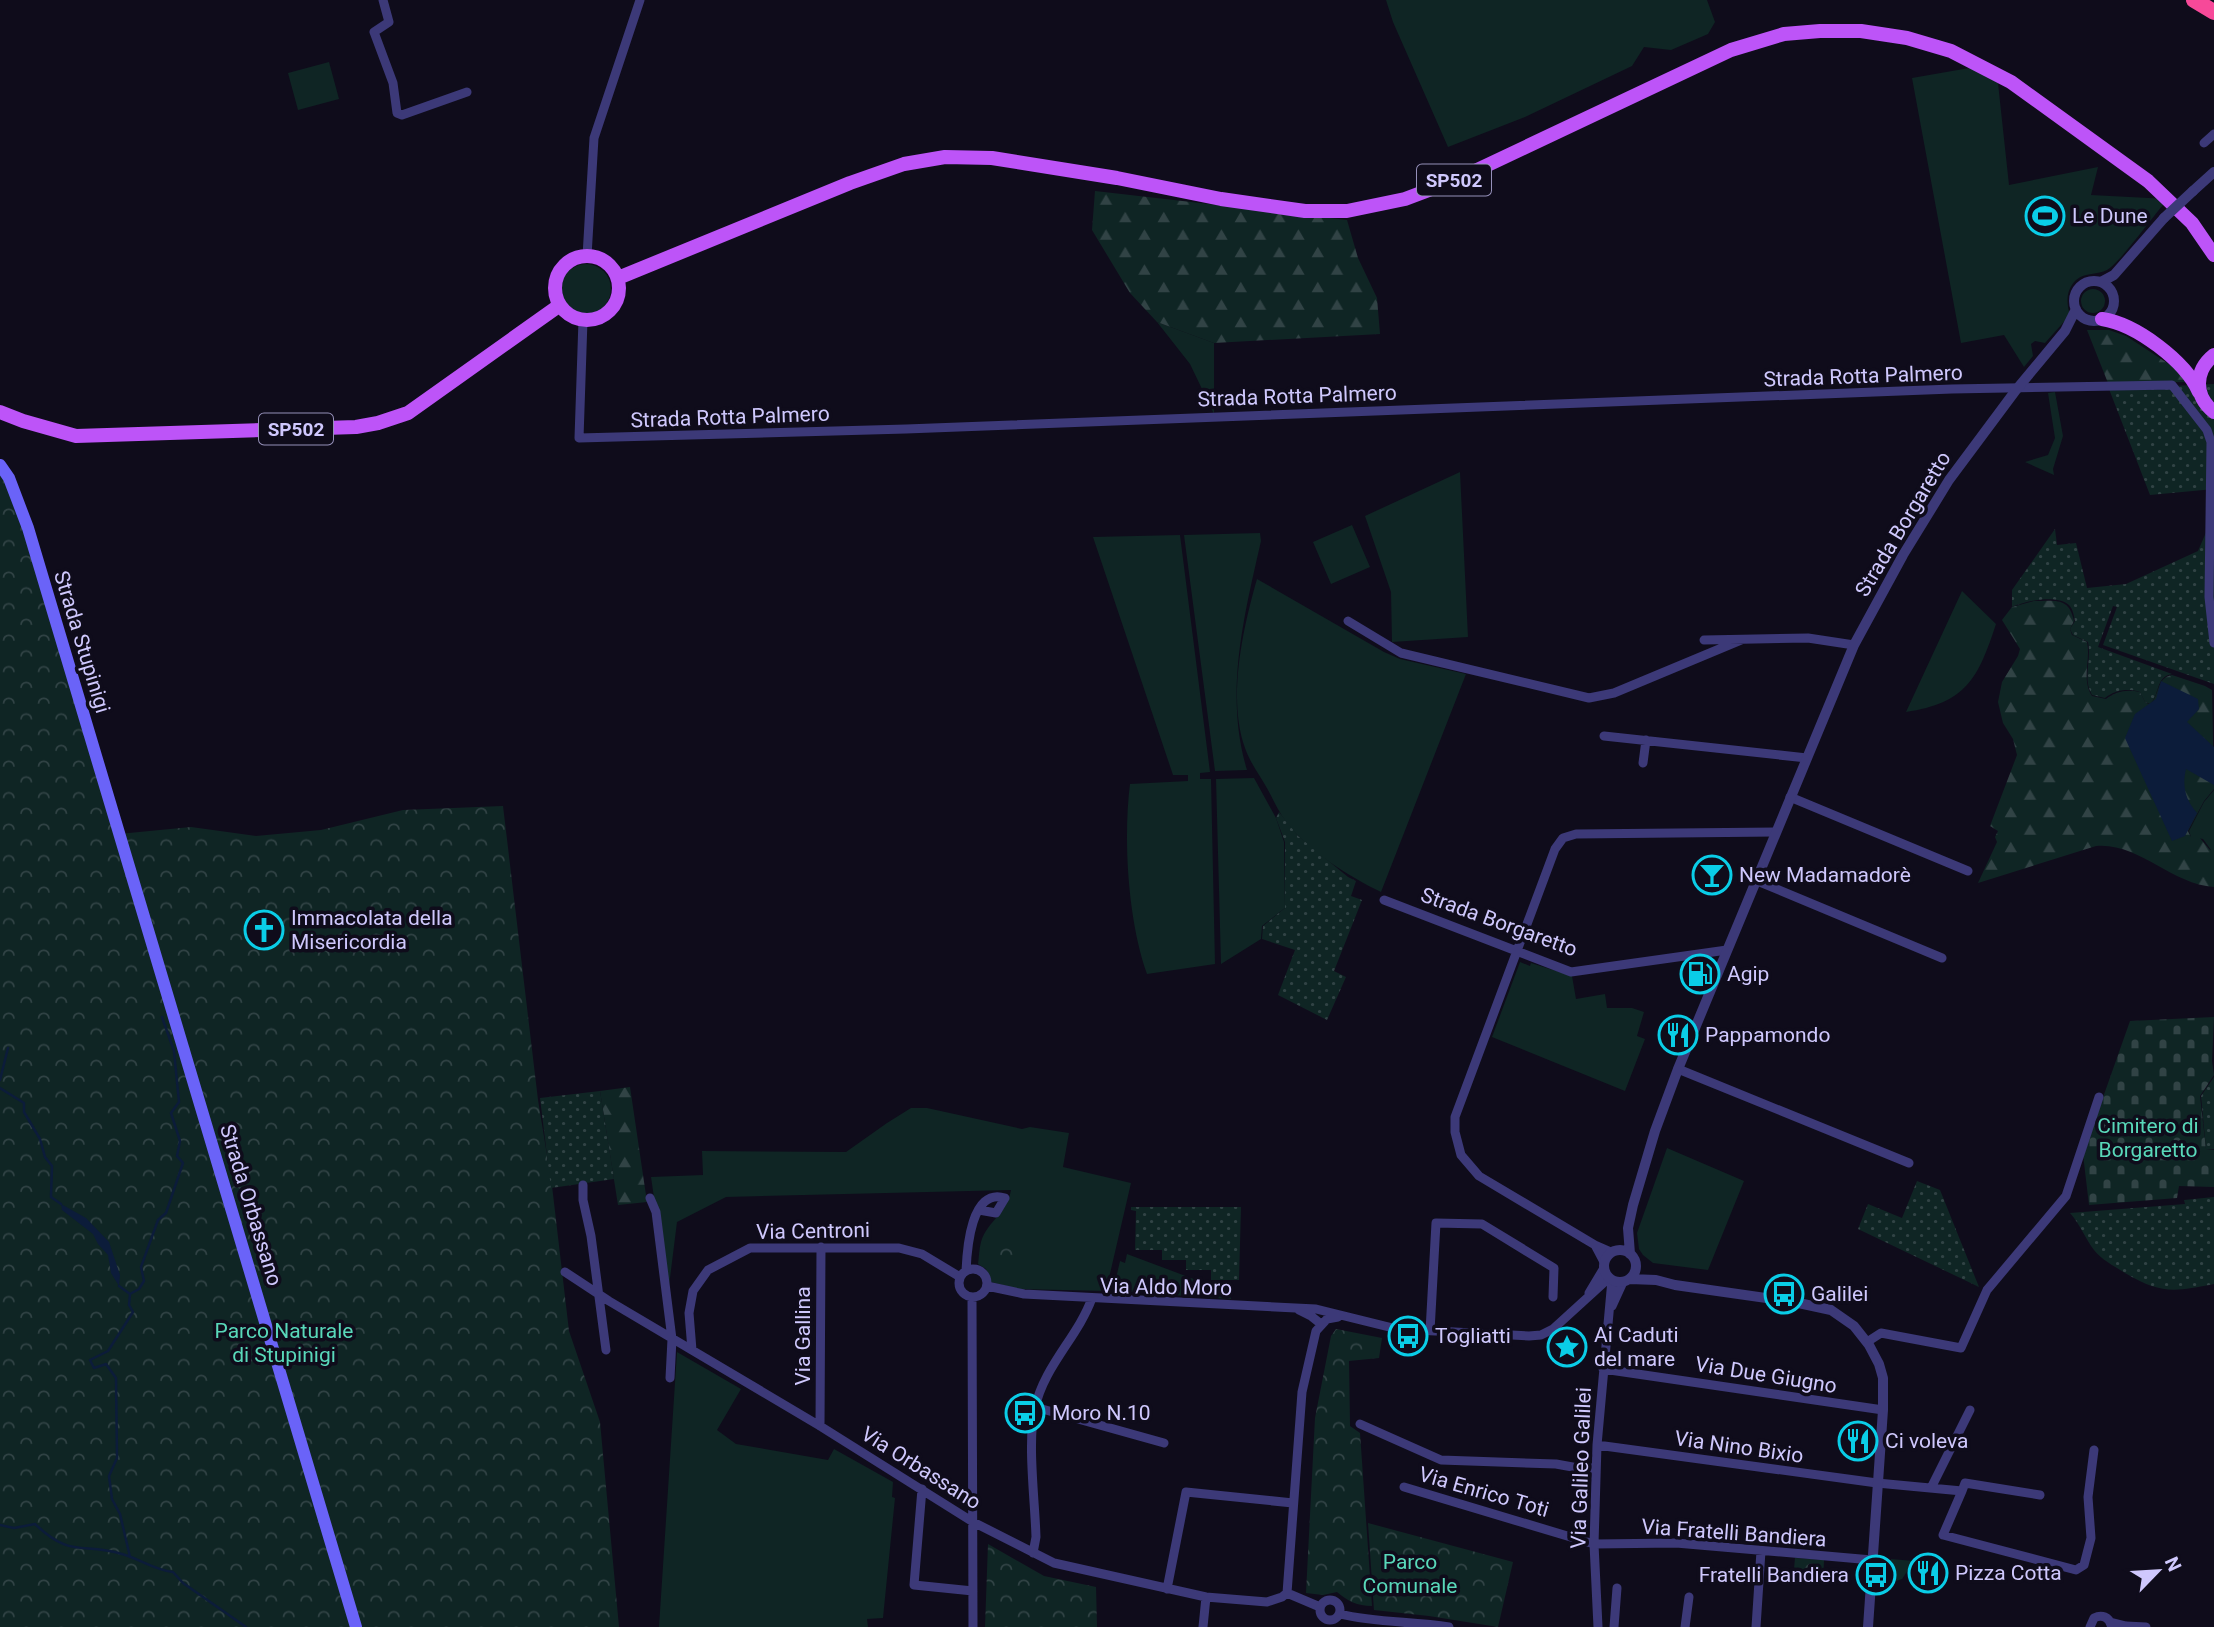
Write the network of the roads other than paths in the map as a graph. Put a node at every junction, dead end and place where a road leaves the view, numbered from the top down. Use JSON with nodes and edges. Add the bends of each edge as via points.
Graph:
{"nodes":[{"id":1,"x":383,"y":0,"type":"edge"},
{"id":2,"x":640,"y":0,"type":"edge"},
{"id":3,"x":2194,"y":0,"type":"edge"},
{"id":4,"x":2214,"y":12,"type":"edge"},
{"id":5,"x":467,"y":92,"type":"dead end"},
{"id":6,"x":2214,"y":134,"type":"edge"},
{"id":7,"x":2204,"y":143,"type":"dead end"},
{"id":8,"x":2214,"y":172,"type":"edge"},
{"id":9,"x":2214,"y":255,"type":"edge"},
{"id":10,"x":587,"y":256,"type":"junction"},
{"id":11,"x":618,"y":278,"type":"junction"},
{"id":12,"x":2105,"y":285,"type":"junction"},
{"id":13,"x":560,"y":305,"type":"junction"},
{"id":14,"x":2113,"y":307,"type":"junction"},
{"id":15,"x":2076,"y":309,"type":"junction"},
{"id":16,"x":2086,"y":319,"type":"junction"},
{"id":17,"x":2102,"y":319,"type":"junction"},
{"id":18,"x":583,"y":320,"type":"junction"},
{"id":19,"x":2125,"y":326,"type":"junction"},
{"id":20,"x":2065,"y":331,"type":"junction"},
{"id":21,"x":2210,"y":358,"type":"edge"},
{"id":22,"x":2175,"y":359,"type":"junction"},
{"id":23,"x":2016,"y":390,"type":"junction"},
{"id":24,"x":2199,"y":392,"type":"junction"},
{"id":25,"x":0,"y":411,"type":"edge"},
{"id":26,"x":2214,"y":412,"type":"edge"},
{"id":27,"x":0,"y":465,"type":"edge"},
{"id":28,"x":1348,"y":621,"type":"dead end"},
{"id":29,"x":1704,"y":640,"type":"dead end"},
{"id":30,"x":1741,"y":640,"type":"junction"},
{"id":31,"x":2214,"y":643,"type":"edge"},
{"id":32,"x":1854,"y":645,"type":"junction"},
{"id":33,"x":1604,"y":736,"type":"dead end"},
{"id":34,"x":1646,"y":740,"type":"junction"},
{"id":35,"x":1807,"y":758,"type":"junction"},
{"id":36,"x":1643,"y":763,"type":"dead end"},
{"id":37,"x":1790,"y":797,"type":"junction"},
{"id":38,"x":1776,"y":832,"type":"junction"},
{"id":39,"x":120,"y":834,"type":"joint"},
{"id":40,"x":1968,"y":871,"type":"dead end"},
{"id":41,"x":1755,"y":880,"type":"junction"},
{"id":42,"x":1384,"y":900,"type":"dead end"},
{"id":43,"x":1727,"y":950,"type":"junction"},
{"id":44,"x":1517,"y":951,"type":"junction"},
{"id":45,"x":1942,"y":958,"type":"dead end"},
{"id":46,"x":1678,"y":1069,"type":"junction"},
{"id":47,"x":2099,"y":1097,"type":"dead end"},
{"id":48,"x":1909,"y":1163,"type":"dead end"},
{"id":49,"x":583,"y":1185,"type":"dead end"},
{"id":50,"x":650,"y":1198,"type":"dead end"},
{"id":51,"x":979,"y":1210,"type":"dead end"},
{"id":52,"x":1628,"y":1228,"type":"junction"},
{"id":53,"x":1595,"y":1245,"type":"junction"},
{"id":54,"x":821,"y":1247,"type":"junction"},
{"id":55,"x":1614,"y":1251,"type":"junction"},
{"id":56,"x":1633,"y":1259,"type":"junction"},
{"id":57,"x":565,"y":1272,"type":"dead end"},
{"id":58,"x":963,"y":1274,"type":"junction"},
{"id":59,"x":1614,"y":1275,"type":"junction"},
{"id":60,"x":1656,"y":1280,"type":"junction"},
{"id":61,"x":987,"y":1286,"type":"junction"},
{"id":62,"x":1598,"y":1289,"type":"junction"},
{"id":63,"x":598,"y":1294,"type":"junction"},
{"id":64,"x":972,"y":1297,"type":"junction"},
{"id":65,"x":1553,"y":1297,"type":"dead end"},
{"id":66,"x":1587,"y":1297,"type":"junction"},
{"id":67,"x":1609,"y":1297,"type":"junction"},
{"id":68,"x":1092,"y":1298,"type":"junction"},
{"id":69,"x":1295,"y":1309,"type":"junction"},
{"id":70,"x":1610,"y":1311,"type":"junction"},
{"id":71,"x":1343,"y":1316,"type":"junction"},
{"id":72,"x":1321,"y":1324,"type":"junction"},
{"id":73,"x":1430,"y":1331,"type":"junction"},
{"id":74,"x":672,"y":1339,"type":"junction"},
{"id":75,"x":1867,"y":1342,"type":"junction"},
{"id":76,"x":606,"y":1350,"type":"dead end"},
{"id":77,"x":692,"y":1350,"type":"junction"},
{"id":78,"x":1603,"y":1368,"type":"junction"},
{"id":79,"x":670,"y":1378,"type":"dead end"},
{"id":80,"x":1035,"y":1407,"type":"junction"},
{"id":81,"x":1970,"y":1409,"type":"dead end"},
{"id":82,"x":1883,"y":1410,"type":"junction"},
{"id":83,"x":1360,"y":1424,"type":"dead end"},
{"id":84,"x":821,"y":1426,"type":"junction"},
{"id":85,"x":1164,"y":1443,"type":"dead end"},
{"id":86,"x":1597,"y":1446,"type":"junction"},
{"id":87,"x":2094,"y":1450,"type":"dead end"},
{"id":88,"x":1596,"y":1468,"type":"junction"},
{"id":89,"x":1877,"y":1483,"type":"junction"},
{"id":90,"x":1404,"y":1487,"type":"dead end"},
{"id":91,"x":1931,"y":1488,"type":"junction"},
{"id":92,"x":922,"y":1489,"type":"junction"},
{"id":93,"x":1962,"y":1491,"type":"junction"},
{"id":94,"x":2040,"y":1494,"type":"dead end"},
{"id":95,"x":1293,"y":1503,"type":"junction"},
{"id":96,"x":973,"y":1522,"type":"junction"},
{"id":97,"x":1594,"y":1544,"type":"junction"},
{"id":98,"x":1761,"y":1551,"type":"junction"},
{"id":99,"x":1033,"y":1553,"type":"junction"},
{"id":100,"x":1872,"y":1560,"type":"junction"},
{"id":101,"x":1617,"y":1588,"type":"dead end"},
{"id":102,"x":1167,"y":1589,"type":"junction"},
{"id":103,"x":973,"y":1591,"type":"junction"},
{"id":104,"x":1287,"y":1593,"type":"junction"},
{"id":105,"x":1206,"y":1597,"type":"junction"},
{"id":106,"x":1689,"y":1597,"type":"dead end"},
{"id":107,"x":1320,"y":1607,"type":"junction"},
{"id":108,"x":1340,"y":1614,"type":"junction"},
{"id":109,"x":1368,"y":1624,"type":"edge"},
{"id":110,"x":2110,"y":1624,"type":"edge"},
{"id":111,"x":2124,"y":1626,"type":"edge"},
{"id":112,"x":356,"y":1627,"type":"edge"},
{"id":113,"x":972,"y":1627,"type":"edge"},
{"id":114,"x":1203,"y":1627,"type":"edge"},
{"id":115,"x":1449,"y":1627,"type":"edge"},
{"id":116,"x":1598,"y":1627,"type":"edge"},
{"id":117,"x":1614,"y":1627,"type":"edge"},
{"id":118,"x":1685,"y":1627,"type":"edge"},
{"id":119,"x":1756,"y":1627,"type":"edge"},
{"id":120,"x":1868,"y":1627,"type":"edge"},
{"id":121,"x":2090,"y":1627,"type":"edge"},
{"id":122,"x":2146,"y":1627,"type":"edge"}],
"edges":[{"from":1,"to":5,"type":"street","via":[[389,22],[374,32],[393,83],[397,113],[402,116]]},
{"from":2,"to":10,"type":"street","via":[[594,138]]},
{"from":3,"to":4,"type":"highway"},
{"from":6,"to":7,"type":"street"},
{"from":8,"to":12,"type":"street","bridge":true},
{"from":9,"to":11,"type":"main road","number":"SP502","via":[[2192,223],[2148,181],[2011,82],[1951,51],[1907,38],[1820,31],[1784,34],[1731,50],[1458,179],[1347,211],[1305,211],[992,158],[946,157],[904,164],[860,179]]},
{"from":10,"to":11,"type":"main road","via":[[605,261]]},
{"from":10,"to":13,"type":"main road","via":[[570,261],[560,271],[555,284]]},
{"from":11,"to":18,"type":"main road","via":[[618,299],[610,311],[598,319]]},
{"from":12,"to":14,"type":"street"},
{"from":12,"to":15,"type":"street","via":[[2090,281],[2079,287],[2074,297]]},
{"from":13,"to":18,"type":"main road"},
{"from":13,"to":25,"type":"main road","number":"SP502","via":[[408,413],[378,423],[76,436]]},
{"from":14,"to":17,"type":"street"},
{"from":14,"to":19,"type":"main road"},
{"from":15,"to":16,"type":"street"},
{"from":15,"to":20,"type":"street","name":"Strada Borgaretto"},
{"from":16,"to":17,"type":"street"},
{"from":16,"to":20,"type":"street","name":"Strada Borgaretto"},
{"from":17,"to":19,"type":"main road"},
{"from":18,"to":23,"type":"street","name":"Strada Rotta Palmero","via":[[579,438]]},
{"from":19,"to":22,"type":"main road"},
{"from":20,"to":23,"type":"street","name":"Strada Borgaretto"},
{"from":21,"to":22,"type":"main road"},
{"from":21,"to":24,"type":"main road","via":[[2200,373]]},
{"from":22,"to":24,"type":"main road"},
{"from":23,"to":31,"type":"street","name":"Strada Rotta Palmero","via":[[2176,388],[2211,442],[2209,597]]},
{"from":23,"to":32,"type":"street","name":"Strada Borgaretto","via":[[1949,480]]},
{"from":24,"to":26,"type":"main road"},
{"from":27,"to":39,"type":"main road","name":"Strada Stupinigi","via":[[25,518]]},
{"from":28,"to":30,"type":"street","via":[[1401,653],[1589,698],[1614,693]]},
{"from":29,"to":30,"type":"street"},
{"from":30,"to":32,"type":"street","via":[[1808,638]]},
{"from":32,"to":35,"type":"street","name":"Strada Borgaretto"},
{"from":33,"to":34,"type":"street"},
{"from":34,"to":35,"type":"street"},
{"from":34,"to":36,"type":"street"},
{"from":35,"to":37,"type":"street","name":"Strada Borgaretto"},
{"from":37,"to":38,"type":"street","name":"Strada Borgaretto"},
{"from":37,"to":40,"type":"street"},
{"from":38,"to":41,"type":"street","name":"Strada Borgaretto"},
{"from":38,"to":44,"type":"street","via":[[1567,836],[1555,849]]},
{"from":39,"to":112,"type":"main road","name":"Strada Orbassano"},
{"from":41,"to":43,"type":"street","name":"Strada Borgaretto"},
{"from":41,"to":45,"type":"street"},
{"from":42,"to":44,"type":"street","name":"Strada Borgaretto"},
{"from":43,"to":44,"type":"street","name":"Strada Borgaretto","via":[[1572,972]]},
{"from":43,"to":46,"type":"street","name":"Strada Borgaretto"},
{"from":44,"to":53,"type":"street","via":[[1455,1117],[1457,1145],[1479,1176]]},
{"from":46,"to":48,"type":"street"},
{"from":46,"to":52,"type":"street","name":"Strada Borgaretto"},
{"from":47,"to":75,"type":"street","via":[[2066,1196],[1987,1290],[1961,1348],[1881,1333]]},
{"from":49,"to":63,"type":"street"},
{"from":50,"to":74,"type":"street","via":[[656,1212]]},
{"from":51,"to":58,"type":"street"},
{"from":52,"to":55,"type":"street","name":"Strada Borgaretto"},
{"from":52,"to":56,"type":"street","name":"Strada Borgaretto"},
{"from":53,"to":55,"type":"street"},
{"from":53,"to":59,"type":"street"},
{"from":54,"to":58,"type":"street","name":"Via Centroni","via":[[899,1248]]},
{"from":54,"to":77,"type":"street","name":"Via Centroni","via":[[750,1248],[708,1270],[693,1291]]},
{"from":54,"to":84,"type":"street","name":"Via Gallina"},
{"from":55,"to":56,"type":"street"},
{"from":55,"to":59,"type":"street","name":"Strada Borgaretto"},
{"from":56,"to":59,"type":"street","via":[[1635,1271]]},
{"from":56,"to":60,"type":"street"},
{"from":57,"to":63,"type":"street","name":"Via Orbassano"},
{"from":58,"to":61,"type":"street","name":"Via Centroni","via":[[973,1269],[983,1273]]},
{"from":58,"to":64,"type":"street","name":"Via Centroni","via":[[959,1288]]},
{"from":59,"to":60,"type":"street"},
{"from":59,"to":62,"type":"street","name":"Via Aldo Moro"},
{"from":59,"to":66,"type":"street","name":"Via Aldo Moro"},
{"from":59,"to":67,"type":"street","name":"Via Galileo Galilei"},
{"from":59,"to":70,"type":"street","name":"Via Galileo Galilei"},
{"from":60,"to":75,"type":"street","via":[[1830,1310],[1854,1326]]},
{"from":61,"to":64,"type":"street","via":[[981,1295]]},
{"from":61,"to":68,"type":"street","name":"Via Centroni","via":[[1024,1294]]},
{"from":62,"to":66,"type":"street","name":"Via Aldo Moro"},
{"from":62,"to":67,"type":"street"},
{"from":63,"to":74,"type":"street","name":"Via Orbassano"},
{"from":63,"to":76,"type":"street"},
{"from":64,"to":96,"type":"street"},
{"from":65,"to":73,"type":"street","via":[[1554,1268],[1482,1224],[1436,1223]]},
{"from":66,"to":73,"type":"street","name":"Via Aldo Moro","via":[[1541,1335]]},
{"from":67,"to":70,"type":"street","name":"Via Galileo Galilei"},
{"from":68,"to":69,"type":"street","name":"Via Aldo Moro"},
{"from":68,"to":80,"type":"street","name":"Via Aldo Moro"},
{"from":69,"to":71,"type":"street","name":"Via Aldo Moro"},
{"from":69,"to":72,"type":"street","name":"Via Aldo Moro"},
{"from":70,"to":78,"type":"street","name":"Via Galileo Galilei"},
{"from":71,"to":72,"type":"street"},
{"from":71,"to":73,"type":"street","name":"Via Aldo Moro","via":[[1397,1329]]},
{"from":72,"to":95,"type":"street","via":[[1301,1392]]},
{"from":74,"to":77,"type":"street","name":"Via Orbassano"},
{"from":74,"to":79,"type":"street"},
{"from":75,"to":82,"type":"street","via":[[1883,1378]]},
{"from":77,"to":84,"type":"street","name":"Via Orbassano"},
{"from":78,"to":82,"type":"street","name":"Via Due Giugno"},
{"from":78,"to":86,"type":"street","name":"Via Galileo Galilei"},
{"from":80,"to":85,"type":"street"},
{"from":80,"to":99,"type":"street","name":"Via Aldo Moro"},
{"from":81,"to":91,"type":"street"},
{"from":82,"to":89,"type":"street"},
{"from":83,"to":88,"type":"street","via":[[1441,1460]]},
{"from":84,"to":92,"type":"street","name":"Via Orbassano"},
{"from":86,"to":88,"type":"street","name":"Via Galileo Galilei"},
{"from":86,"to":89,"type":"street","name":"Via Nino Bixio"},
{"from":87,"to":93,"type":"street","via":[[2088,1497],[2091,1538],[2084,1565],[2076,1570],[1943,1535]]},
{"from":88,"to":97,"type":"street","name":"Via Galileo Galilei"},
{"from":89,"to":91,"type":"street","name":"Via Nino Bixio"},
{"from":89,"to":100,"type":"street"},
{"from":90,"to":97,"type":"street","name":"Via Enrico Toti"},
{"from":91,"to":93,"type":"street","name":"Via Nino Bixio"},
{"from":92,"to":96,"type":"street","name":"Via Orbassano"},
{"from":92,"to":103,"type":"street","via":[[914,1585]]},
{"from":93,"to":94,"type":"street","name":"Via Nino Bixio","via":[[1965,1483]]},
{"from":95,"to":102,"type":"street","via":[[1186,1492]]},
{"from":95,"to":104,"type":"street"},
{"from":96,"to":99,"type":"street","name":"Via Orbassano"},
{"from":96,"to":103,"type":"street"},
{"from":97,"to":98,"type":"street","name":"Via Fratelli Bandiera","via":[[1676,1543]]},
{"from":97,"to":116,"type":"street","name":"Via Galileo Galilei"},
{"from":98,"to":100,"type":"street","name":"Via Fratelli Bandiera"},
{"from":98,"to":119,"type":"street"},
{"from":99,"to":102,"type":"street","name":"Via Orbassano","via":[[1054,1563]]},
{"from":100,"to":120,"type":"street"},
{"from":101,"to":117,"type":"street"},
{"from":102,"to":105,"type":"street","name":"Via Orbassano"},
{"from":103,"to":113,"type":"street"},
{"from":104,"to":105,"type":"street","name":"Via Orbassano","via":[[1266,1602]]},
{"from":104,"to":107,"type":"street"},
{"from":105,"to":114,"type":"street"},
{"from":106,"to":118,"type":"street"},
{"from":107,"to":108,"type":"street","via":[[1327,1620]]},
{"from":107,"to":108,"type":"street","via":[[1333,1600],[1340,1605]]},
{"from":108,"to":109,"type":"street"},
{"from":109,"to":115,"type":"street","via":[[1398,1620]]},
{"from":110,"to":111,"type":"street"},
{"from":110,"to":121,"type":"street","via":[[2098,1616]]},
{"from":111,"to":122,"type":"street"}]}
